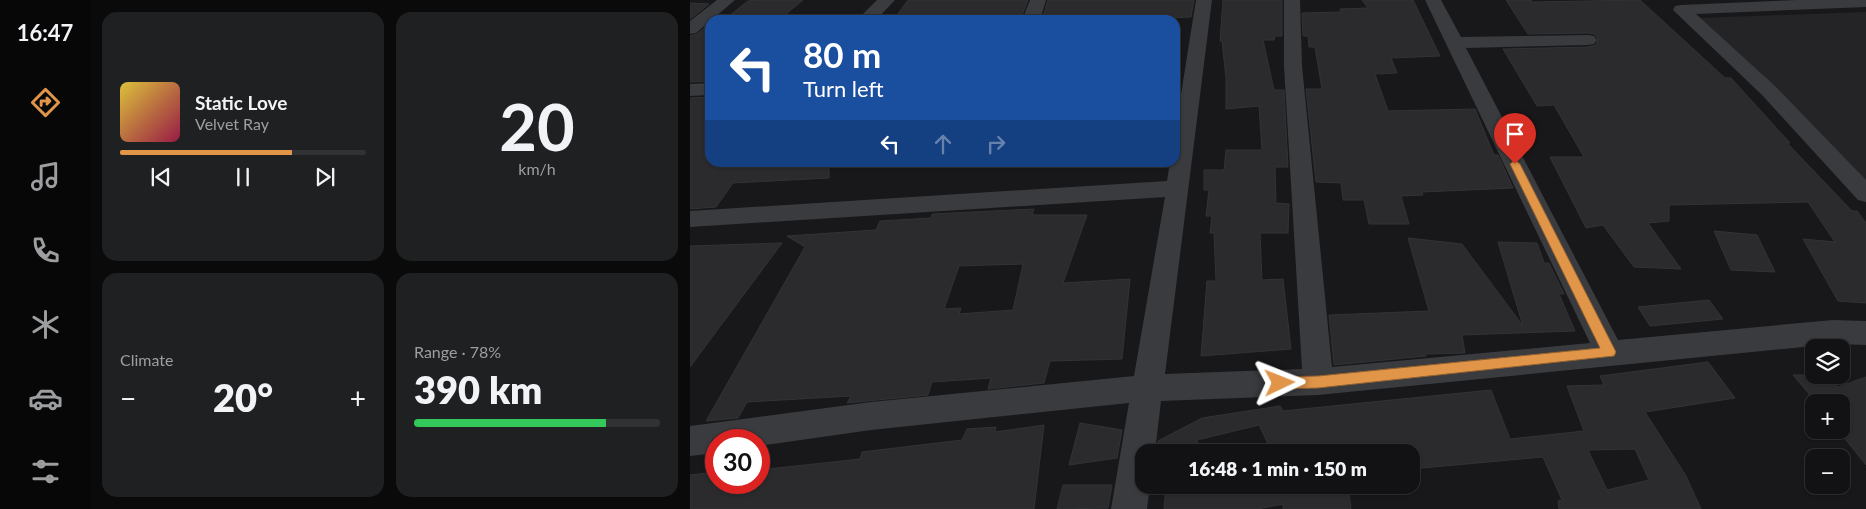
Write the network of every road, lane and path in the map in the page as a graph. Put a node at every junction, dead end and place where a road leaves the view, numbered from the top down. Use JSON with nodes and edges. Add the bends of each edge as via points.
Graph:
{"nodes":[{"id":1,"x":727,"y":0,"type":"edge"},
{"id":2,"x":887,"y":0,"type":"edge"},
{"id":3,"x":1038,"y":0,"type":"edge"},
{"id":4,"x":1204,"y":0,"type":"edge"},
{"id":5,"x":1292,"y":0,"type":"edge"},
{"id":6,"x":1433,"y":0,"type":"edge"},
{"id":7,"x":1866,"y":2,"type":"edge"},
{"id":8,"x":1675,"y":5,"type":"edge"},
{"id":9,"x":708,"y":15,"type":"edge"},
{"id":10,"x":871,"y":15,"type":"edge"},
{"id":11,"x":1033,"y":15,"type":"edge"},
{"id":12,"x":705,"y":17,"type":"edge"},
{"id":13,"x":690,"y":29,"type":"edge"},
{"id":14,"x":1588,"y":40,"type":"dead end"},
{"id":15,"x":1454,"y":43,"type":"junction"},
{"id":16,"x":1185,"y":61,"type":"edge"},
{"id":17,"x":705,"y":89,"type":"edge"},
{"id":18,"x":690,"y":90,"type":"edge"},
{"id":19,"x":1180,"y":152,"type":"edge"},
{"id":20,"x":1179,"y":167,"type":"edge"},
{"id":21,"x":1178,"y":188,"type":"junction"},
{"id":22,"x":1866,"y":194,"type":"edge"},
{"id":23,"x":690,"y":219,"type":"edge"},
{"id":24,"x":1866,"y":333,"type":"edge"},
{"id":25,"x":1609,"y":352,"type":"junction"},
{"id":26,"x":1318,"y":382,"type":"junction"},
{"id":27,"x":1146,"y":388,"type":"junction"},
{"id":28,"x":690,"y":441,"type":"edge"},
{"id":29,"x":1129,"y":509,"type":"edge"}],
"edges":[{"from":1,"to":9,"type":"street"},
{"from":2,"to":10,"type":"street"},
{"from":3,"to":11,"type":"street"},
{"from":4,"to":16,"type":"street"},
{"from":5,"to":26,"type":"street","via":[[1293,66]]},
{"from":6,"to":15,"type":"street"},
{"from":7,"to":8,"type":"street"},
{"from":8,"to":22,"type":"street","via":[[1769,91]]},
{"from":12,"to":13,"type":"street"},
{"from":14,"to":15,"type":"street"},
{"from":15,"to":25,"type":"street"},
{"from":16,"to":19,"type":"street"},
{"from":17,"to":18,"type":"street"},
{"from":20,"to":21,"type":"street"},
{"from":21,"to":23,"type":"street"},
{"from":21,"to":27,"type":"street"},
{"from":24,"to":25,"type":"street","via":[[1833,332]]},
{"from":25,"to":26,"type":"street"},
{"from":26,"to":27,"type":"street"},
{"from":27,"to":28,"type":"street","via":[[871,416]]},
{"from":27,"to":29,"type":"street"}]}
